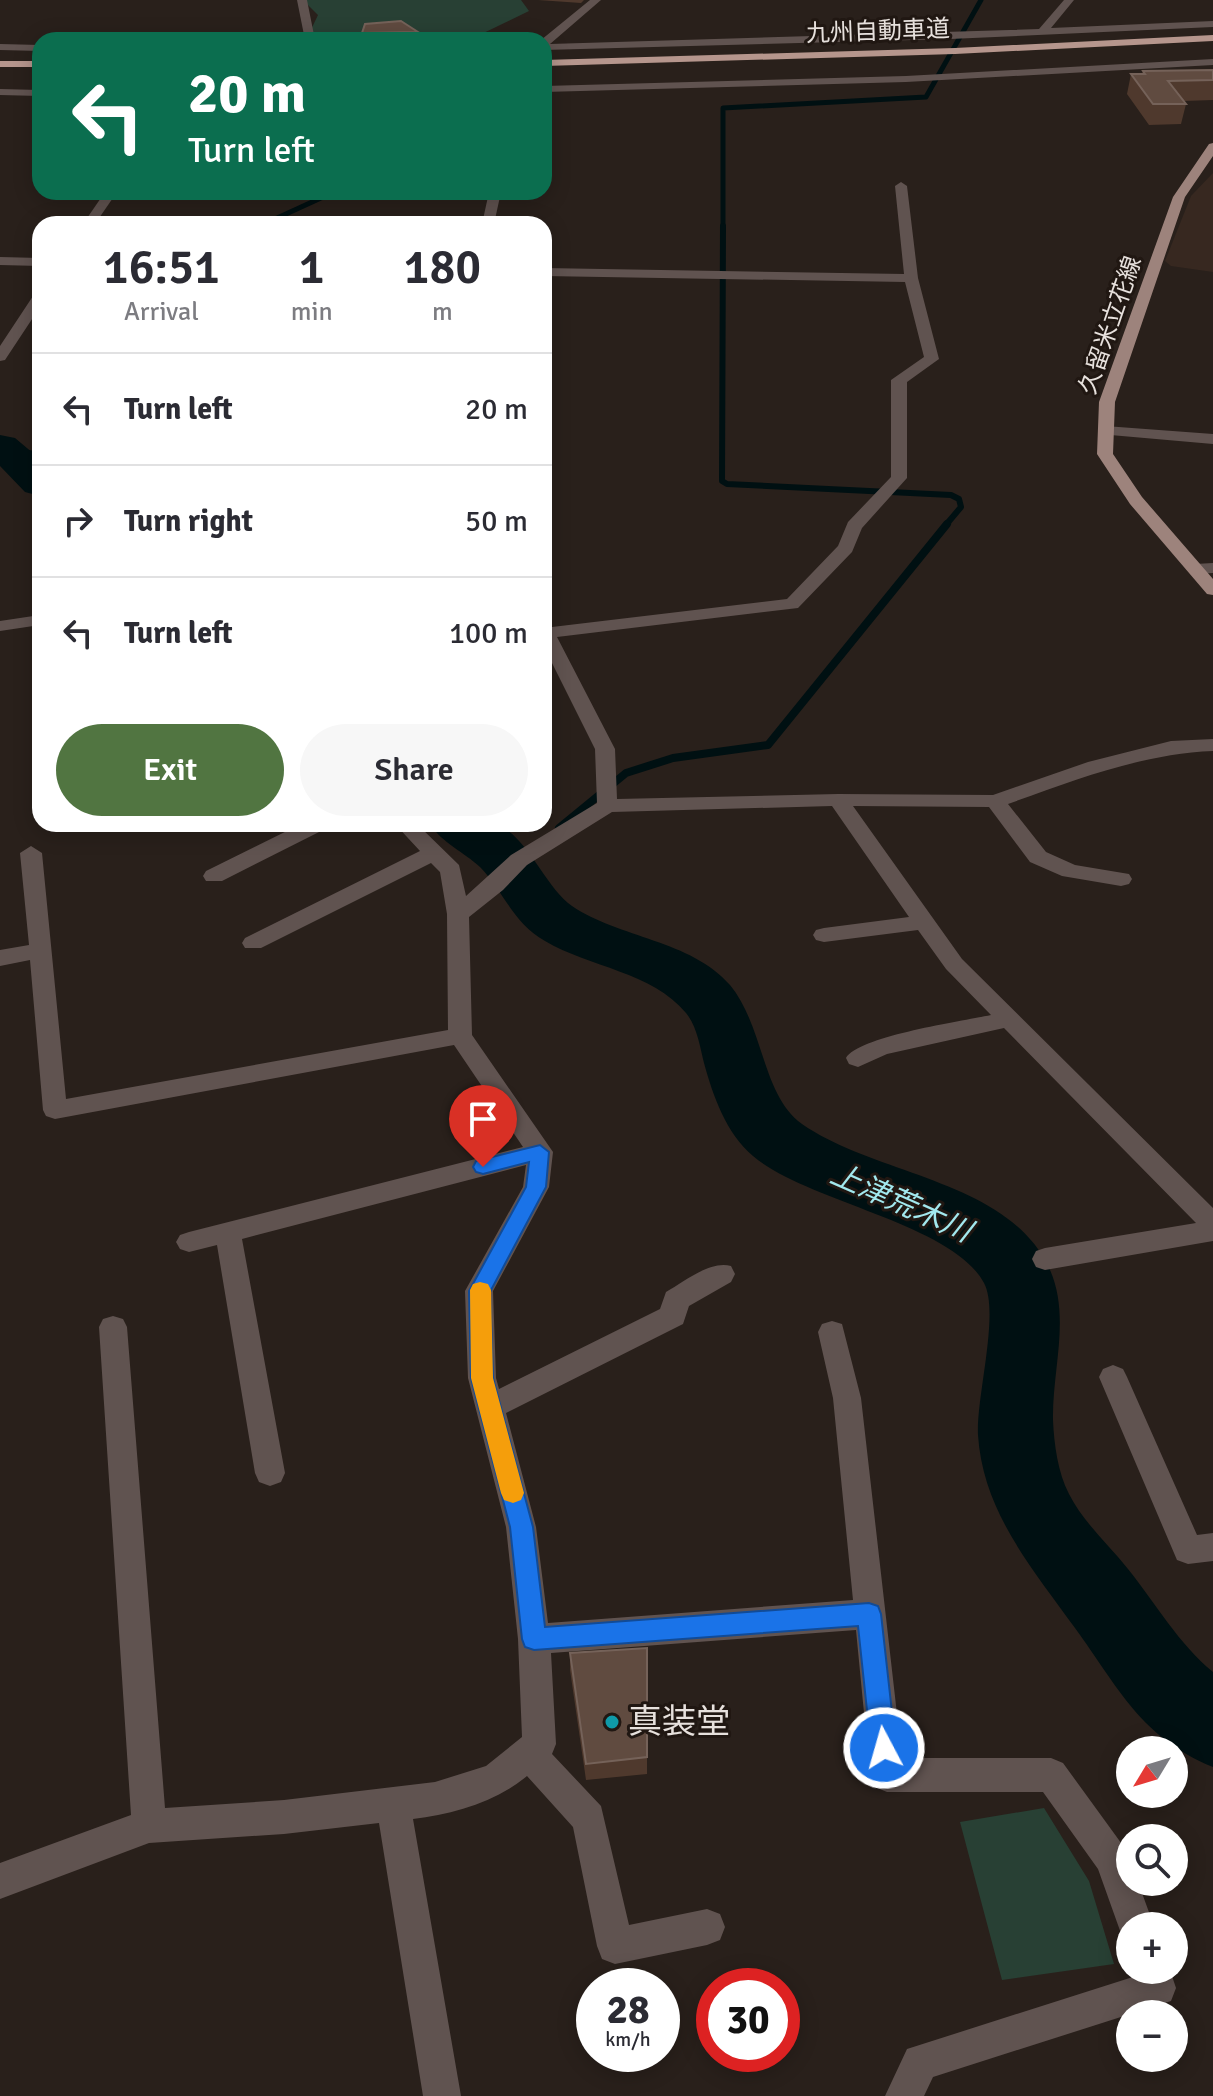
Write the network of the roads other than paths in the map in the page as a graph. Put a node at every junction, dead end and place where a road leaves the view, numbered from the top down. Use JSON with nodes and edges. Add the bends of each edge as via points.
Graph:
{"nodes":[{"id":1,"x":302,"y":0,"type":"edge"},
{"id":2,"x":596,"y":0,"type":"edge"},
{"id":3,"x":1069,"y":0,"type":"edge"},
{"id":4,"x":1213,"y":24,"type":"edge"},
{"id":5,"x":308,"y":32,"type":"edge"},
{"id":6,"x":1042,"y":32,"type":"junction"},
{"id":7,"x":552,"y":38,"type":"edge"},
{"id":8,"x":1213,"y":38,"type":"edge"},
{"id":9,"x":552,"y":45,"type":"edge"},
{"id":10,"x":0,"y":47,"type":"edge"},
{"id":11,"x":1213,"y":47,"type":"edge"},
{"id":12,"x":32,"y":48,"type":"edge"},
{"id":13,"x":1213,"y":62,"type":"edge"},
{"id":14,"x":552,"y":63,"type":"edge"},
{"id":15,"x":0,"y":64,"type":"edge"},
{"id":16,"x":32,"y":64,"type":"edge"},
{"id":17,"x":552,"y":71,"type":"edge"},
{"id":18,"x":0,"y":73,"type":"edge"},
{"id":19,"x":32,"y":73,"type":"edge"},
{"id":20,"x":552,"y":89,"type":"edge"},
{"id":21,"x":0,"y":92,"type":"edge"},
{"id":22,"x":32,"y":93,"type":"edge"},
{"id":23,"x":1213,"y":147,"type":"edge"},
{"id":24,"x":901,"y":186,"type":"dead end"},
{"id":25,"x":0,"y":261,"type":"edge"},
{"id":26,"x":32,"y":262,"type":"edge"},
{"id":27,"x":552,"y":272,"type":"edge"},
{"id":28,"x":911,"y":278,"type":"junction"},
{"id":29,"x":32,"y":308,"type":"edge"},
{"id":30,"x":0,"y":357,"type":"edge"},
{"id":31,"x":1105,"y":431,"type":"junction"},
{"id":32,"x":1213,"y":439,"type":"edge"},
{"id":33,"x":1204,"y":568,"type":"edge"},
{"id":34,"x":1213,"y":590,"type":"edge"},
{"id":35,"x":32,"y":621,"type":"edge"},
{"id":36,"x":0,"y":626,"type":"edge"},
{"id":37,"x":552,"y":630,"type":"edge"},
{"id":38,"x":552,"y":645,"type":"edge"},
{"id":39,"x":1213,"y":745,"type":"edge"},
{"id":40,"x":838,"y":800,"type":"junction"},
{"id":41,"x":995,"y":801,"type":"junction"},
{"id":42,"x":607,"y":806,"type":"junction"},
{"id":43,"x":302,"y":832,"type":"edge"},
{"id":44,"x":413,"y":832,"type":"edge"},
{"id":45,"x":31,"y":853,"type":"dead end"},
{"id":46,"x":434,"y":853,"type":"junction"},
{"id":47,"x":214,"y":876,"type":"dead end"},
{"id":48,"x":1121,"y":879,"type":"dead end"},
{"id":49,"x":458,"y":914,"type":"junction"},
{"id":50,"x":924,"y":922,"type":"junction"},
{"id":51,"x":824,"y":935,"type":"dead end"},
{"id":52,"x":253,"y":943,"type":"dead end"},
{"id":53,"x":41,"y":951,"type":"junction"},
{"id":54,"x":0,"y":958,"type":"edge"},
{"id":55,"x":1009,"y":1019,"type":"junction"},
{"id":56,"x":460,"y":1036,"type":"junction"},
{"id":57,"x":858,"y":1058,"type":"dead end"},
{"id":58,"x":540,"y":1152,"type":"junction"},
{"id":59,"x":1213,"y":1224,"type":"edge"},
{"id":60,"x":1213,"y":1231,"type":"edge"},
{"id":61,"x":228,"y":1232,"type":"junction"},
{"id":62,"x":189,"y":1242,"type":"dead end"},
{"id":63,"x":1045,"y":1259,"type":"dead end"},
{"id":64,"x":721,"y":1274,"type":"dead end"},
{"id":65,"x":113,"y":1327,"type":"dead end"},
{"id":66,"x":832,"y":1332,"type":"dead end"},
{"id":67,"x":1113,"y":1377,"type":"dead end"},
{"id":68,"x":490,"y":1407,"type":"junction"},
{"id":69,"x":270,"y":1473,"type":"dead end"},
{"id":70,"x":1213,"y":1547,"type":"edge"},
{"id":71,"x":869,"y":1614,"type":"junction"},
{"id":72,"x":534,"y":1639,"type":"junction"},
{"id":73,"x":528,"y":1753,"type":"junction"},
{"id":74,"x":393,"y":1804,"type":"junction"},
{"id":75,"x":149,"y":1826,"type":"junction"},
{"id":76,"x":0,"y":1881,"type":"edge"},
{"id":77,"x":1131,"y":1912,"type":"edge"},
{"id":78,"x":707,"y":1927,"type":"dead end"},
{"id":79,"x":1157,"y":1984,"type":"edge"},
{"id":80,"x":442,"y":2096,"type":"edge"},
{"id":81,"x":904,"y":2096,"type":"edge"}],
"edges":[{"from":1,"to":5,"type":"street"},
{"from":2,"to":7,"type":"street"},
{"from":3,"to":6,"type":"street"},
{"from":4,"to":6,"type":"street"},
{"from":6,"to":9,"type":"street"},
{"from":8,"to":14,"type":"highway","name":"九州自動車道"},
{"from":10,"to":12,"type":"street"},
{"from":11,"to":17,"type":"highway","name":"九州自動車道"},
{"from":13,"to":20,"type":"street","via":[[906,79]]},
{"from":15,"to":16,"type":"highway"},
{"from":18,"to":19,"type":"highway"},
{"from":21,"to":22,"type":"street"},
{"from":23,"to":31,"type":"main road","name":"久留米立花線","via":[[1179,197],[1107,402]]},
{"from":24,"to":28,"type":"street"},
{"from":25,"to":26,"type":"street"},
{"from":27,"to":28,"type":"street"},
{"from":28,"to":37,"type":"street","via":[[932,359],[899,380],[899,478],[854,526],[846,548],[792,604]]},
{"from":29,"to":30,"type":"street"},
{"from":31,"to":32,"type":"street"},
{"from":31,"to":33,"type":"main road","name":"久留米立花線","via":[[1105,454],[1136,500]]},
{"from":33,"to":34,"type":"main road","name":"久留米立花線"},
{"from":35,"to":36,"type":"street"},
{"from":38,"to":42,"type":"street","via":[[605,749]]},
{"from":39,"to":41,"type":"street","via":[[1171,747],[1095,766]]},
{"from":40,"to":41,"type":"street"},
{"from":40,"to":42,"type":"street"},
{"from":40,"to":50,"type":"street"},
{"from":41,"to":48,"type":"street","via":[[1038,857],[1070,871]]},
{"from":42,"to":49,"type":"street","via":[[519,860]]},
{"from":43,"to":47,"type":"street"},
{"from":44,"to":46,"type":"street"},
{"from":45,"to":53,"type":"street"},
{"from":46,"to":49,"type":"street","via":[[451,870]]},
{"from":46,"to":52,"type":"street"},
{"from":49,"to":56,"type":"street"},
{"from":50,"to":51,"type":"street"},
{"from":50,"to":55,"type":"street","via":[[954,964]]},
{"from":53,"to":54,"type":"street"},
{"from":53,"to":56,"type":"street","via":[[55,1110]]},
{"from":55,"to":57,"type":"street","via":[[881,1047]]},
{"from":55,"to":59,"type":"street"},
{"from":56,"to":58,"type":"street"},
{"from":58,"to":61,"type":"street"},
{"from":58,"to":68,"type":"street","via":[[536,1187],[479,1291],[482,1378]]},
{"from":60,"to":63,"type":"street"},
{"from":61,"to":62,"type":"street"},
{"from":61,"to":69,"type":"street"},
{"from":64,"to":68,"type":"street","via":[[676,1300],[673,1316]]},
{"from":65,"to":75,"type":"street"},
{"from":66,"to":71,"type":"street","via":[[847,1398]]},
{"from":67,"to":70,"type":"street","via":[[1188,1550]]},
{"from":68,"to":72,"type":"street","via":[[521,1527]]},
{"from":71,"to":72,"type":"street"},
{"from":71,"to":77,"type":"street","via":[[887,1775],[1051,1775],[1112,1859]]},
{"from":72,"to":73,"type":"street","via":[[539,1744]]},
{"from":73,"to":74,"type":"street","via":[[496,1780],[435,1799]]},
{"from":73,"to":78,"type":"street","via":[[589,1818],[615,1946]]},
{"from":74,"to":75,"type":"street"},
{"from":74,"to":80,"type":"street"},
{"from":75,"to":76,"type":"street"},
{"from":79,"to":81,"type":"street","via":[[1158,1988],[920,2062]]}]}
